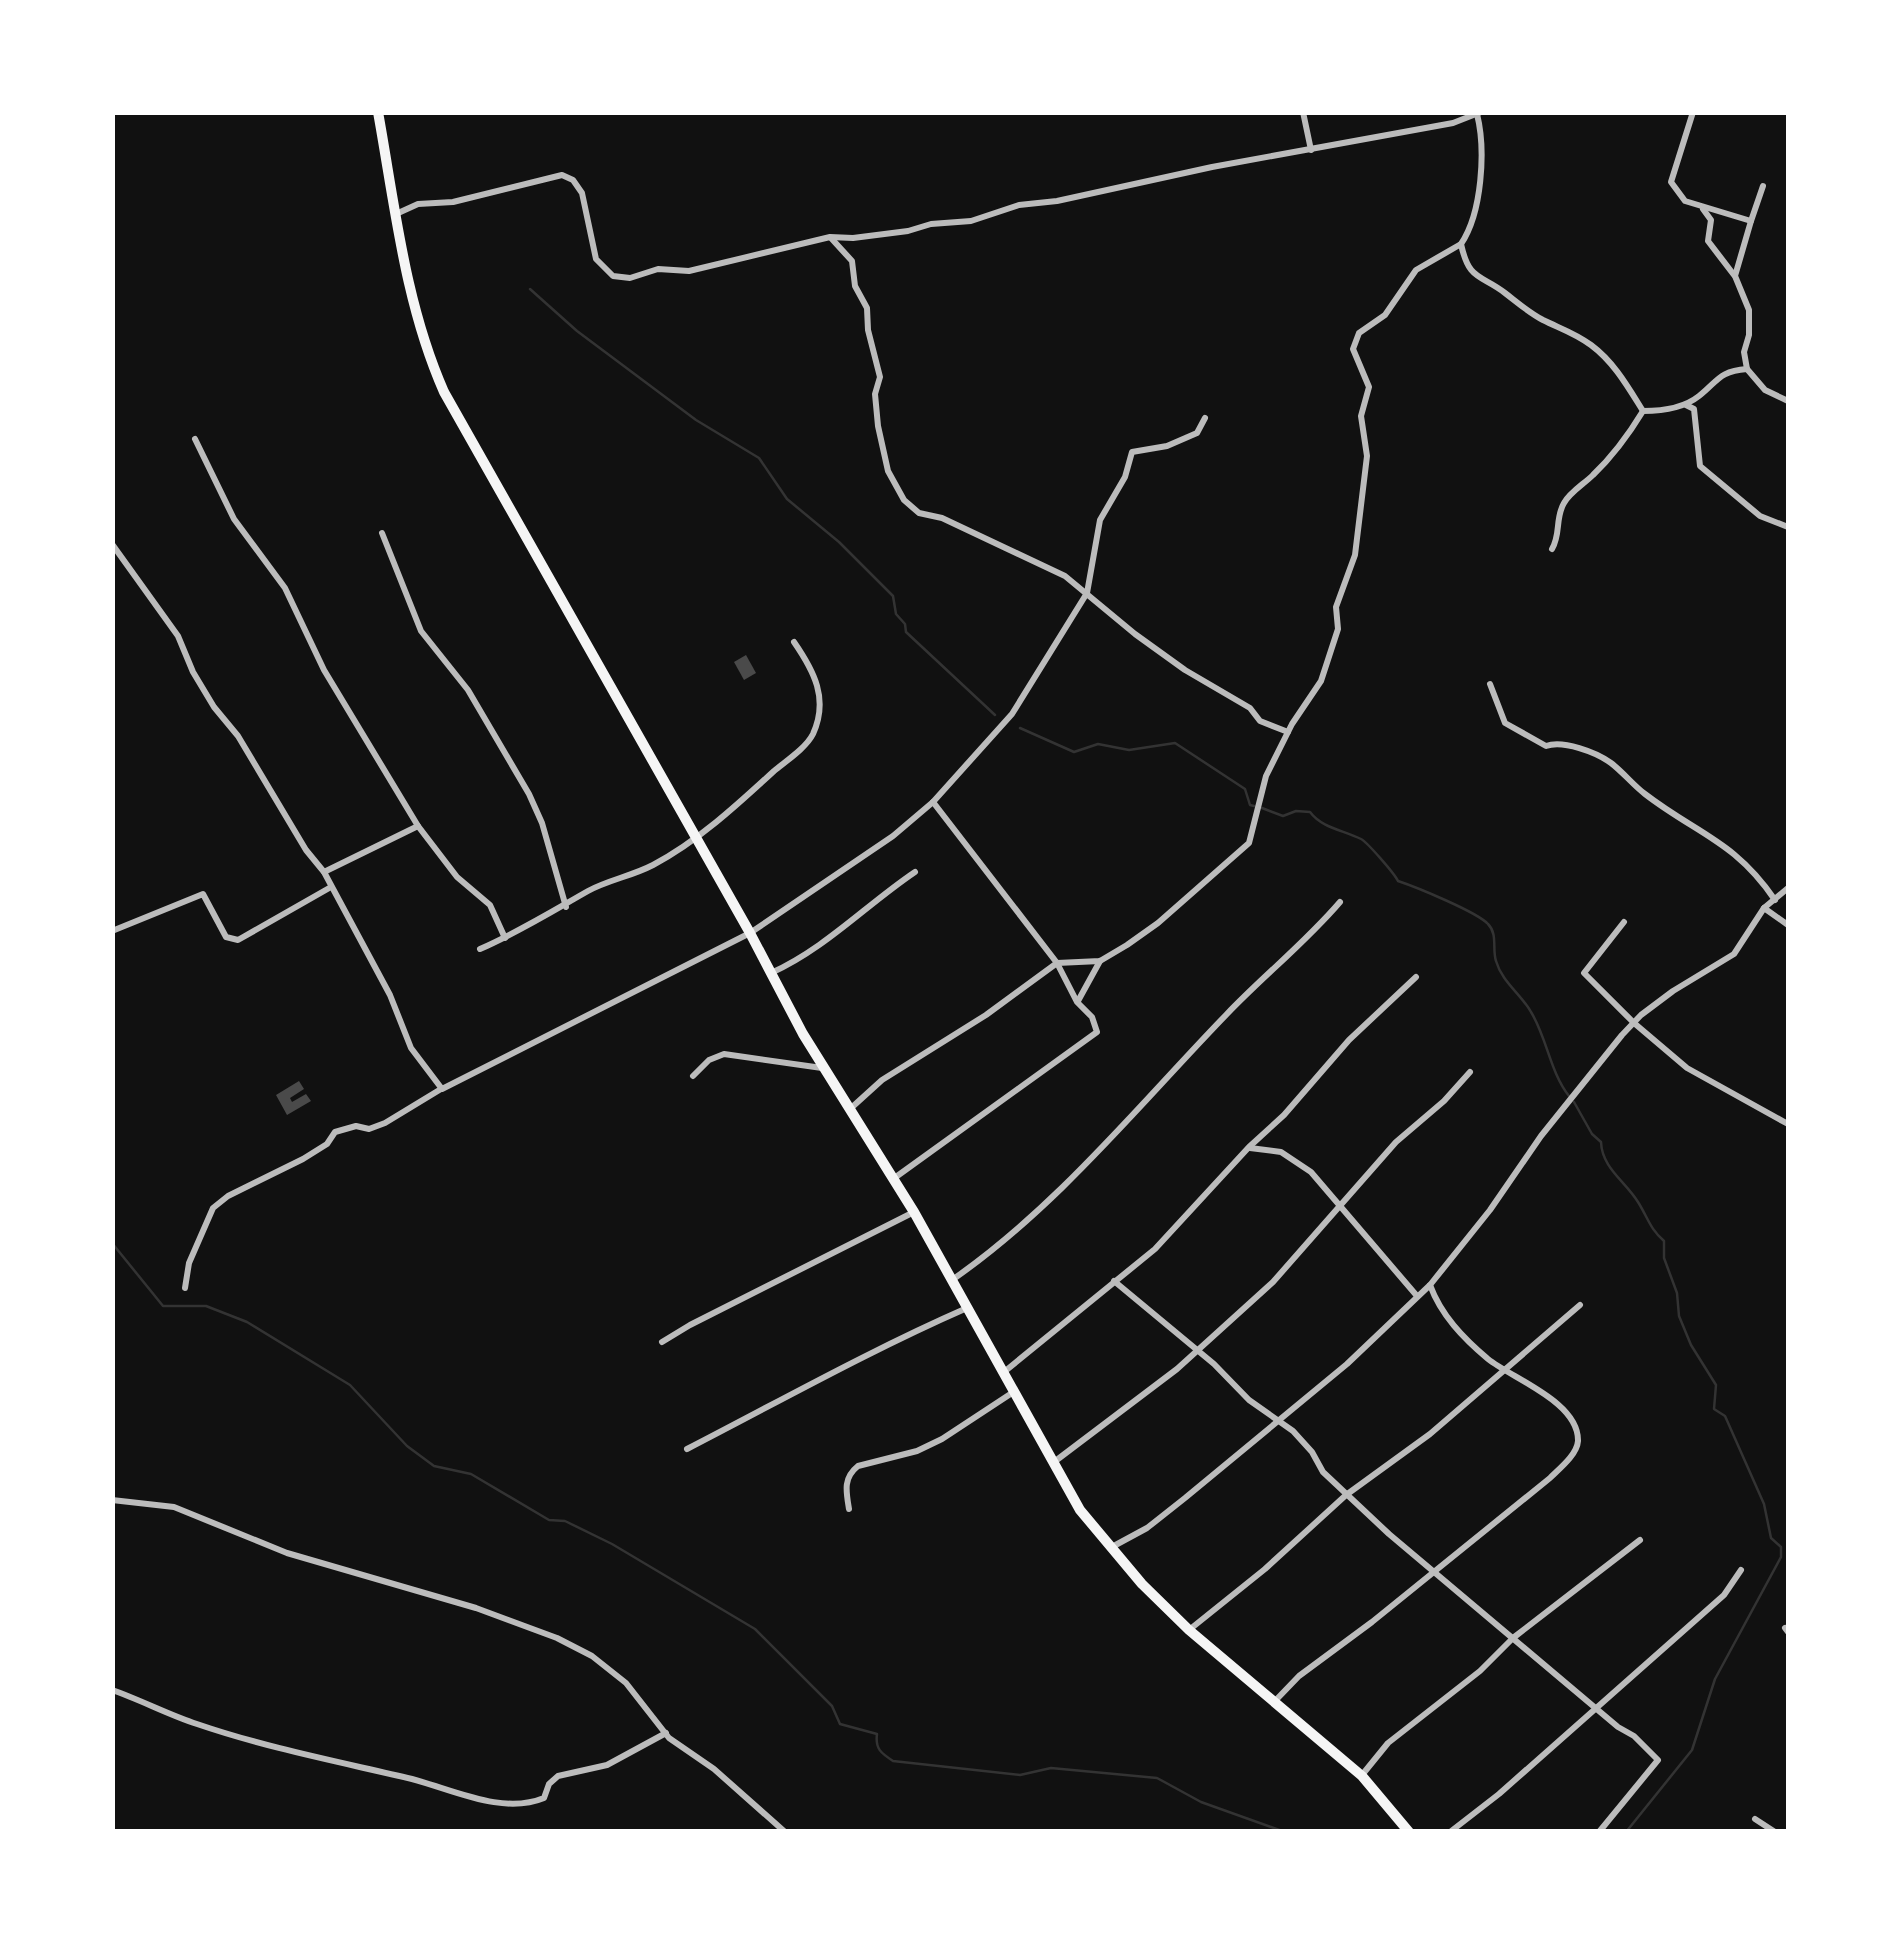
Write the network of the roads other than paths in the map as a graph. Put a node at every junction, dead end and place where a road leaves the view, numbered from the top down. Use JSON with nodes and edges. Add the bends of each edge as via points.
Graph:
{"nodes":[{"id":1,"x":378,"y":112,"type":"edge"},
{"id":2,"x":1304,"y":112,"type":"edge"},
{"id":3,"x":1693,"y":112,"type":"edge"},
{"id":4,"x":1479,"y":114,"type":"edge"},
{"id":5,"x":1311,"y":150,"type":"junction"},
{"id":6,"x":1763,"y":186,"type":"dead end"},
{"id":7,"x":1703,"y":209,"type":"junction"},
{"id":8,"x":396,"y":214,"type":"junction"},
{"id":9,"x":1752,"y":220,"type":"junction"},
{"id":10,"x":830,"y":237,"type":"junction"},
{"id":11,"x":1461,"y":244,"type":"junction"},
{"id":12,"x":1734,"y":276,"type":"junction"},
{"id":13,"x":1747,"y":369,"type":"junction"},
{"id":14,"x":1788,"y":400,"type":"edge"},
{"id":15,"x":1685,"y":404,"type":"junction"},
{"id":16,"x":1643,"y":411,"type":"junction"},
{"id":17,"x":1205,"y":418,"type":"dead end"},
{"id":18,"x":195,"y":438,"type":"dead end"},
{"id":19,"x":1788,"y":527,"type":"edge"},
{"id":20,"x":382,"y":534,"type":"dead end"},
{"id":21,"x":112,"y":544,"type":"edge"},
{"id":22,"x":1552,"y":549,"type":"dead end"},
{"id":23,"x":1087,"y":594,"type":"junction"},
{"id":24,"x":794,"y":642,"type":"dead end"},
{"id":25,"x":1490,"y":684,"type":"dead end"},
{"id":26,"x":1288,"y":732,"type":"junction"},
{"id":27,"x":934,"y":802,"type":"junction"},
{"id":28,"x":418,"y":826,"type":"junction"},
{"id":29,"x":694,"y":840,"type":"junction"},
{"id":30,"x":324,"y":872,"type":"junction"},
{"id":31,"x":916,"y":872,"type":"dead end"},
{"id":32,"x":331,"y":887,"type":"junction"},
{"id":33,"x":1788,"y":888,"type":"edge"},
{"id":34,"x":1775,"y":900,"type":"junction"},
{"id":35,"x":1340,"y":902,"type":"dead end"},
{"id":36,"x":566,"y":907,"type":"junction"},
{"id":37,"x":1764,"y":908,"type":"junction"},
{"id":38,"x":1624,"y":922,"type":"dead end"},
{"id":39,"x":1788,"y":925,"type":"edge"},
{"id":40,"x":112,"y":931,"type":"edge"},
{"id":41,"x":750,"y":933,"type":"junction"},
{"id":42,"x":506,"y":938,"type":"junction"},
{"id":43,"x":480,"y":949,"type":"dead end"},
{"id":44,"x":1100,"y":961,"type":"junction"},
{"id":45,"x":1057,"y":963,"type":"junction"},
{"id":46,"x":770,"y":974,"type":"junction"},
{"id":47,"x":1416,"y":977,"type":"dead end"},
{"id":48,"x":1077,"y":1002,"type":"junction"},
{"id":49,"x":1634,"y":1022,"type":"junction"},
{"id":50,"x":825,"y":1068,"type":"junction"},
{"id":51,"x":1470,"y":1072,"type":"dead end"},
{"id":52,"x":692,"y":1076,"type":"dead end"},
{"id":53,"x":442,"y":1088,"type":"junction"},
{"id":54,"x":850,"y":1109,"type":"junction"},
{"id":55,"x":1788,"y":1124,"type":"edge"},
{"id":56,"x":1249,"y":1148,"type":"junction"},
{"id":57,"x":893,"y":1179,"type":"junction"},
{"id":58,"x":1338,"y":1208,"type":"junction"},
{"id":59,"x":914,"y":1212,"type":"junction"},
{"id":60,"x":952,"y":1280,"type":"junction"},
{"id":61,"x":1114,"y":1281,"type":"junction"},
{"id":62,"x":1430,"y":1284,"type":"junction"},
{"id":63,"x":185,"y":1288,"type":"dead end"},
{"id":64,"x":1417,"y":1296,"type":"junction"},
{"id":65,"x":1580,"y":1305,"type":"dead end"},
{"id":66,"x":967,"y":1308,"type":"junction"},
{"id":67,"x":662,"y":1342,"type":"dead end"},
{"id":68,"x":1198,"y":1350,"type":"junction"},
{"id":69,"x":1504,"y":1371,"type":"junction"},
{"id":70,"x":1004,"y":1372,"type":"junction"},
{"id":71,"x":1014,"y":1392,"type":"junction"},
{"id":72,"x":1279,"y":1420,"type":"junction"},
{"id":73,"x":687,"y":1449,"type":"dead end"},
{"id":74,"x":1054,"y":1462,"type":"junction"},
{"id":75,"x":1346,"y":1496,"type":"junction"},
{"id":76,"x":112,"y":1500,"type":"edge"},
{"id":77,"x":849,"y":1509,"type":"dead end"},
{"id":78,"x":1640,"y":1540,"type":"dead end"},
{"id":79,"x":1108,"y":1548,"type":"junction"},
{"id":80,"x":1436,"y":1570,"type":"junction"},
{"id":81,"x":1741,"y":1570,"type":"dead end"},
{"id":82,"x":1189,"y":1630,"type":"junction"},
{"id":83,"x":1513,"y":1638,"type":"junction"},
{"id":84,"x":112,"y":1690,"type":"edge"},
{"id":85,"x":1274,"y":1702,"type":"junction"},
{"id":86,"x":1596,"y":1706,"type":"junction"},
{"id":87,"x":666,"y":1733,"type":"junction"},
{"id":88,"x":1362,"y":1776,"type":"junction"},
{"id":89,"x":1755,"y":1819,"type":"dead end"},
{"id":90,"x":785,"y":1832,"type":"edge"},
{"id":91,"x":1409,"y":1832,"type":"edge"},
{"id":92,"x":1450,"y":1832,"type":"edge"},
{"id":93,"x":1599,"y":1832,"type":"edge"},
{"id":94,"x":1775,"y":1832,"type":"edge"}],
"edges":[{"from":1,"to":8,"type":"highway"},
{"from":2,"to":5,"type":"street"},
{"from":3,"to":7,"type":"street","via":[[1671,182],[1685,202]]},
{"from":4,"to":5,"type":"street"},
{"from":4,"to":11,"type":"street","via":[[1480,172],[1472,228]]},
{"from":5,"to":10,"type":"street","via":[[1019,204],[971,221]]},
{"from":6,"to":9,"type":"street"},
{"from":7,"to":9,"type":"street"},
{"from":7,"to":12,"type":"street","via":[[1710,220],[1708,241]]},
{"from":8,"to":10,"type":"street","via":[[562,176],[582,193],[603,270],[630,278]]},
{"from":8,"to":29,"type":"highway","via":[[421,332],[444,392]]},
{"from":9,"to":12,"type":"street"},
{"from":10,"to":23,"type":"street","via":[[852,261],[867,308],[880,377],[878,426],[888,472],[904,500],[919,514],[942,518],[1043,565]]},
{"from":11,"to":16,"type":"street","via":[[1465,262],[1481,281],[1594,348]]},
{"from":11,"to":26,"type":"street","via":[[1416,270],[1353,348],[1369,388],[1361,416],[1367,456],[1358,538],[1336,607],[1332,650]]},
{"from":12,"to":13,"type":"street","via":[[1749,310]]},
{"from":13,"to":14,"type":"street","via":[[1765,390]]},
{"from":13,"to":15,"type":"street","via":[[1730,370]]},
{"from":15,"to":16,"type":"street"},
{"from":15,"to":19,"type":"street","via":[[1694,409],[1700,466],[1760,516]]},
{"from":16,"to":22,"type":"street","via":[[1606,462],[1564,501]]},
{"from":17,"to":23,"type":"street","via":[[1197,433],[1132,452],[1100,520]]},
{"from":18,"to":28,"type":"street","via":[[234,519],[286,588],[324,670]]},
{"from":20,"to":36,"type":"street","via":[[421,631],[468,690],[529,794]]},
{"from":21,"to":30,"type":"street","via":[[178,636],[214,707]]},
{"from":23,"to":26,"type":"street","via":[[1260,721]]},
{"from":23,"to":27,"type":"street","via":[[1012,714]]},
{"from":24,"to":29,"type":"street","via":[[820,688],[812,737]]},
{"from":25,"to":34,"type":"street","via":[[1505,724],[1546,746],[1558,742],[1609,761],[1645,795],[1728,846]]},
{"from":26,"to":44,"type":"street","via":[[1266,776],[1249,843],[1158,923]]},
{"from":27,"to":41,"type":"street"},
{"from":27,"to":45,"type":"street"},
{"from":28,"to":30,"type":"street"},
{"from":28,"to":42,"type":"street","via":[[456,877],[490,906]]},
{"from":29,"to":36,"type":"street"},
{"from":29,"to":41,"type":"highway"},
{"from":30,"to":32,"type":"street"},
{"from":31,"to":46,"type":"street","via":[[844,930]]},
{"from":32,"to":40,"type":"street","via":[[238,940],[226,938],[202,894]]},
{"from":32,"to":53,"type":"street","via":[[411,1048]]},
{"from":33,"to":34,"type":"street"},
{"from":34,"to":37,"type":"street"},
{"from":35,"to":60,"type":"street","via":[[1078,1172],[1007,1240]]},
{"from":36,"to":42,"type":"street"},
{"from":37,"to":39,"type":"street"},
{"from":37,"to":49,"type":"street","via":[[1734,954]]},
{"from":38,"to":49,"type":"street","via":[[1584,973]]},
{"from":41,"to":46,"type":"highway"},
{"from":41,"to":53,"type":"street"},
{"from":42,"to":43,"type":"street"},
{"from":44,"to":45,"type":"street"},
{"from":44,"to":48,"type":"street"},
{"from":45,"to":48,"type":"street"},
{"from":45,"to":54,"type":"street","via":[[882,1080]]},
{"from":46,"to":50,"type":"highway"},
{"from":47,"to":56,"type":"street"},
{"from":48,"to":57,"type":"street","via":[[1097,1032]]},
{"from":49,"to":55,"type":"street","via":[[1687,1068]]},
{"from":49,"to":62,"type":"street"},
{"from":50,"to":52,"type":"street","via":[[724,1054]]},
{"from":50,"to":54,"type":"highway"},
{"from":51,"to":58,"type":"street"},
{"from":53,"to":63,"type":"street","via":[[386,1123],[335,1132],[327,1144],[228,1196],[213,1208]]},
{"from":54,"to":57,"type":"highway"},
{"from":56,"to":58,"type":"street","via":[[1281,1152],[1311,1172]]},
{"from":56,"to":61,"type":"street","via":[[1154,1249]]},
{"from":57,"to":59,"type":"highway"},
{"from":58,"to":64,"type":"street"},
{"from":58,"to":68,"type":"street","via":[[1273,1282]]},
{"from":59,"to":60,"type":"highway"},
{"from":59,"to":67,"type":"street"},
{"from":60,"to":66,"type":"highway"},
{"from":61,"to":68,"type":"street"},
{"from":61,"to":70,"type":"street"},
{"from":62,"to":64,"type":"street"},
{"from":62,"to":69,"type":"street","via":[[1445,1316]]},
{"from":64,"to":72,"type":"street"},
{"from":65,"to":69,"type":"street"},
{"from":66,"to":70,"type":"highway"},
{"from":66,"to":73,"type":"street"},
{"from":68,"to":72,"type":"street"},
{"from":68,"to":74,"type":"street"},
{"from":69,"to":75,"type":"street"},
{"from":69,"to":80,"type":"street","via":[[1555,1401],[1573,1420],[1578,1440],[1550,1478]]},
{"from":70,"to":71,"type":"highway"},
{"from":71,"to":74,"type":"highway"},
{"from":71,"to":77,"type":"street","via":[[942,1439],[858,1466],[846,1484]]},
{"from":72,"to":75,"type":"street"},
{"from":72,"to":79,"type":"street","via":[[1146,1528]]},
{"from":74,"to":79,"type":"highway"},
{"from":75,"to":80,"type":"street"},
{"from":75,"to":82,"type":"street"},
{"from":76,"to":87,"type":"street","via":[[174,1508],[286,1553],[557,1638],[626,1683]]},
{"from":78,"to":83,"type":"street"},
{"from":79,"to":82,"type":"highway"},
{"from":80,"to":83,"type":"street"},
{"from":80,"to":85,"type":"street"},
{"from":81,"to":86,"type":"street","via":[[1724,1596]]},
{"from":82,"to":85,"type":"highway"},
{"from":83,"to":86,"type":"street"},
{"from":83,"to":88,"type":"street","via":[[1388,1743]]},
{"from":84,"to":87,"type":"street","via":[[196,1724],[488,1804],[544,1798],[558,1776],[607,1765]]},
{"from":85,"to":88,"type":"highway"},
{"from":86,"to":92,"type":"street"},
{"from":86,"to":93,"type":"street","via":[[1658,1760]]},
{"from":87,"to":90,"type":"street"},
{"from":88,"to":91,"type":"highway"},
{"from":89,"to":94,"type":"street"}]}
